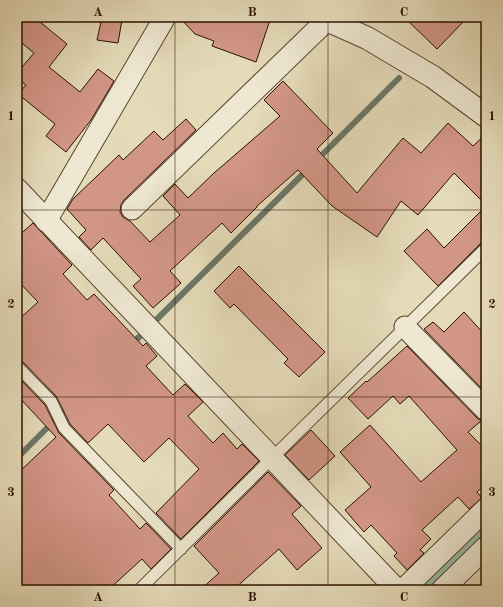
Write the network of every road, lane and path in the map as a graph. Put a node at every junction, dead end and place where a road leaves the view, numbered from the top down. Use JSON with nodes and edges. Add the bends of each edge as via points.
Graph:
{"nodes":[{"id":1,"x":165,"y":17,"type":"edge"},
{"id":2,"x":324,"y":18,"type":"edge"},
{"id":3,"x":486,"y":116,"type":"edge"},
{"id":4,"x":19,"y":195,"type":"edge"},
{"id":5,"x":132,"y":209,"type":"dead end"},
{"id":6,"x":46,"y":221,"type":"junction"},
{"id":7,"x":486,"y":248,"type":"edge"},
{"id":8,"x":405,"y":327,"type":"junction"},
{"id":9,"x":17,"y":366,"type":"edge"},
{"id":10,"x":486,"y":410,"type":"edge"},
{"id":11,"x":272,"y":458,"type":"junction"},
{"id":12,"x":486,"y":509,"type":"edge"},
{"id":13,"x":486,"y":547,"type":"edge"},
{"id":14,"x":181,"y":549,"type":"junction"},
{"id":15,"x":140,"y":590,"type":"edge"},
{"id":16,"x":397,"y":590,"type":"edge"},
{"id":17,"x":404,"y":590,"type":"edge"},
{"id":18,"x":442,"y":590,"type":"edge"}],
"edges":[{"from":1,"to":6,"type":"street"},
{"from":2,"to":3,"type":"street","via":[[367,38],[433,77]]},
{"from":2,"to":5,"type":"street"},
{"from":4,"to":6,"type":"street"},
{"from":6,"to":11,"type":"street"},
{"from":7,"to":8,"type":"lane"},
{"from":8,"to":10,"type":"street"},
{"from":8,"to":11,"type":"lane"},
{"from":9,"to":14,"type":"lane","via":[[51,401],[64,428]]},
{"from":11,"to":14,"type":"lane"},
{"from":11,"to":16,"type":"street"},
{"from":12,"to":17,"type":"street"},
{"from":13,"to":18,"type":"street"},
{"from":14,"to":15,"type":"lane"}]}
